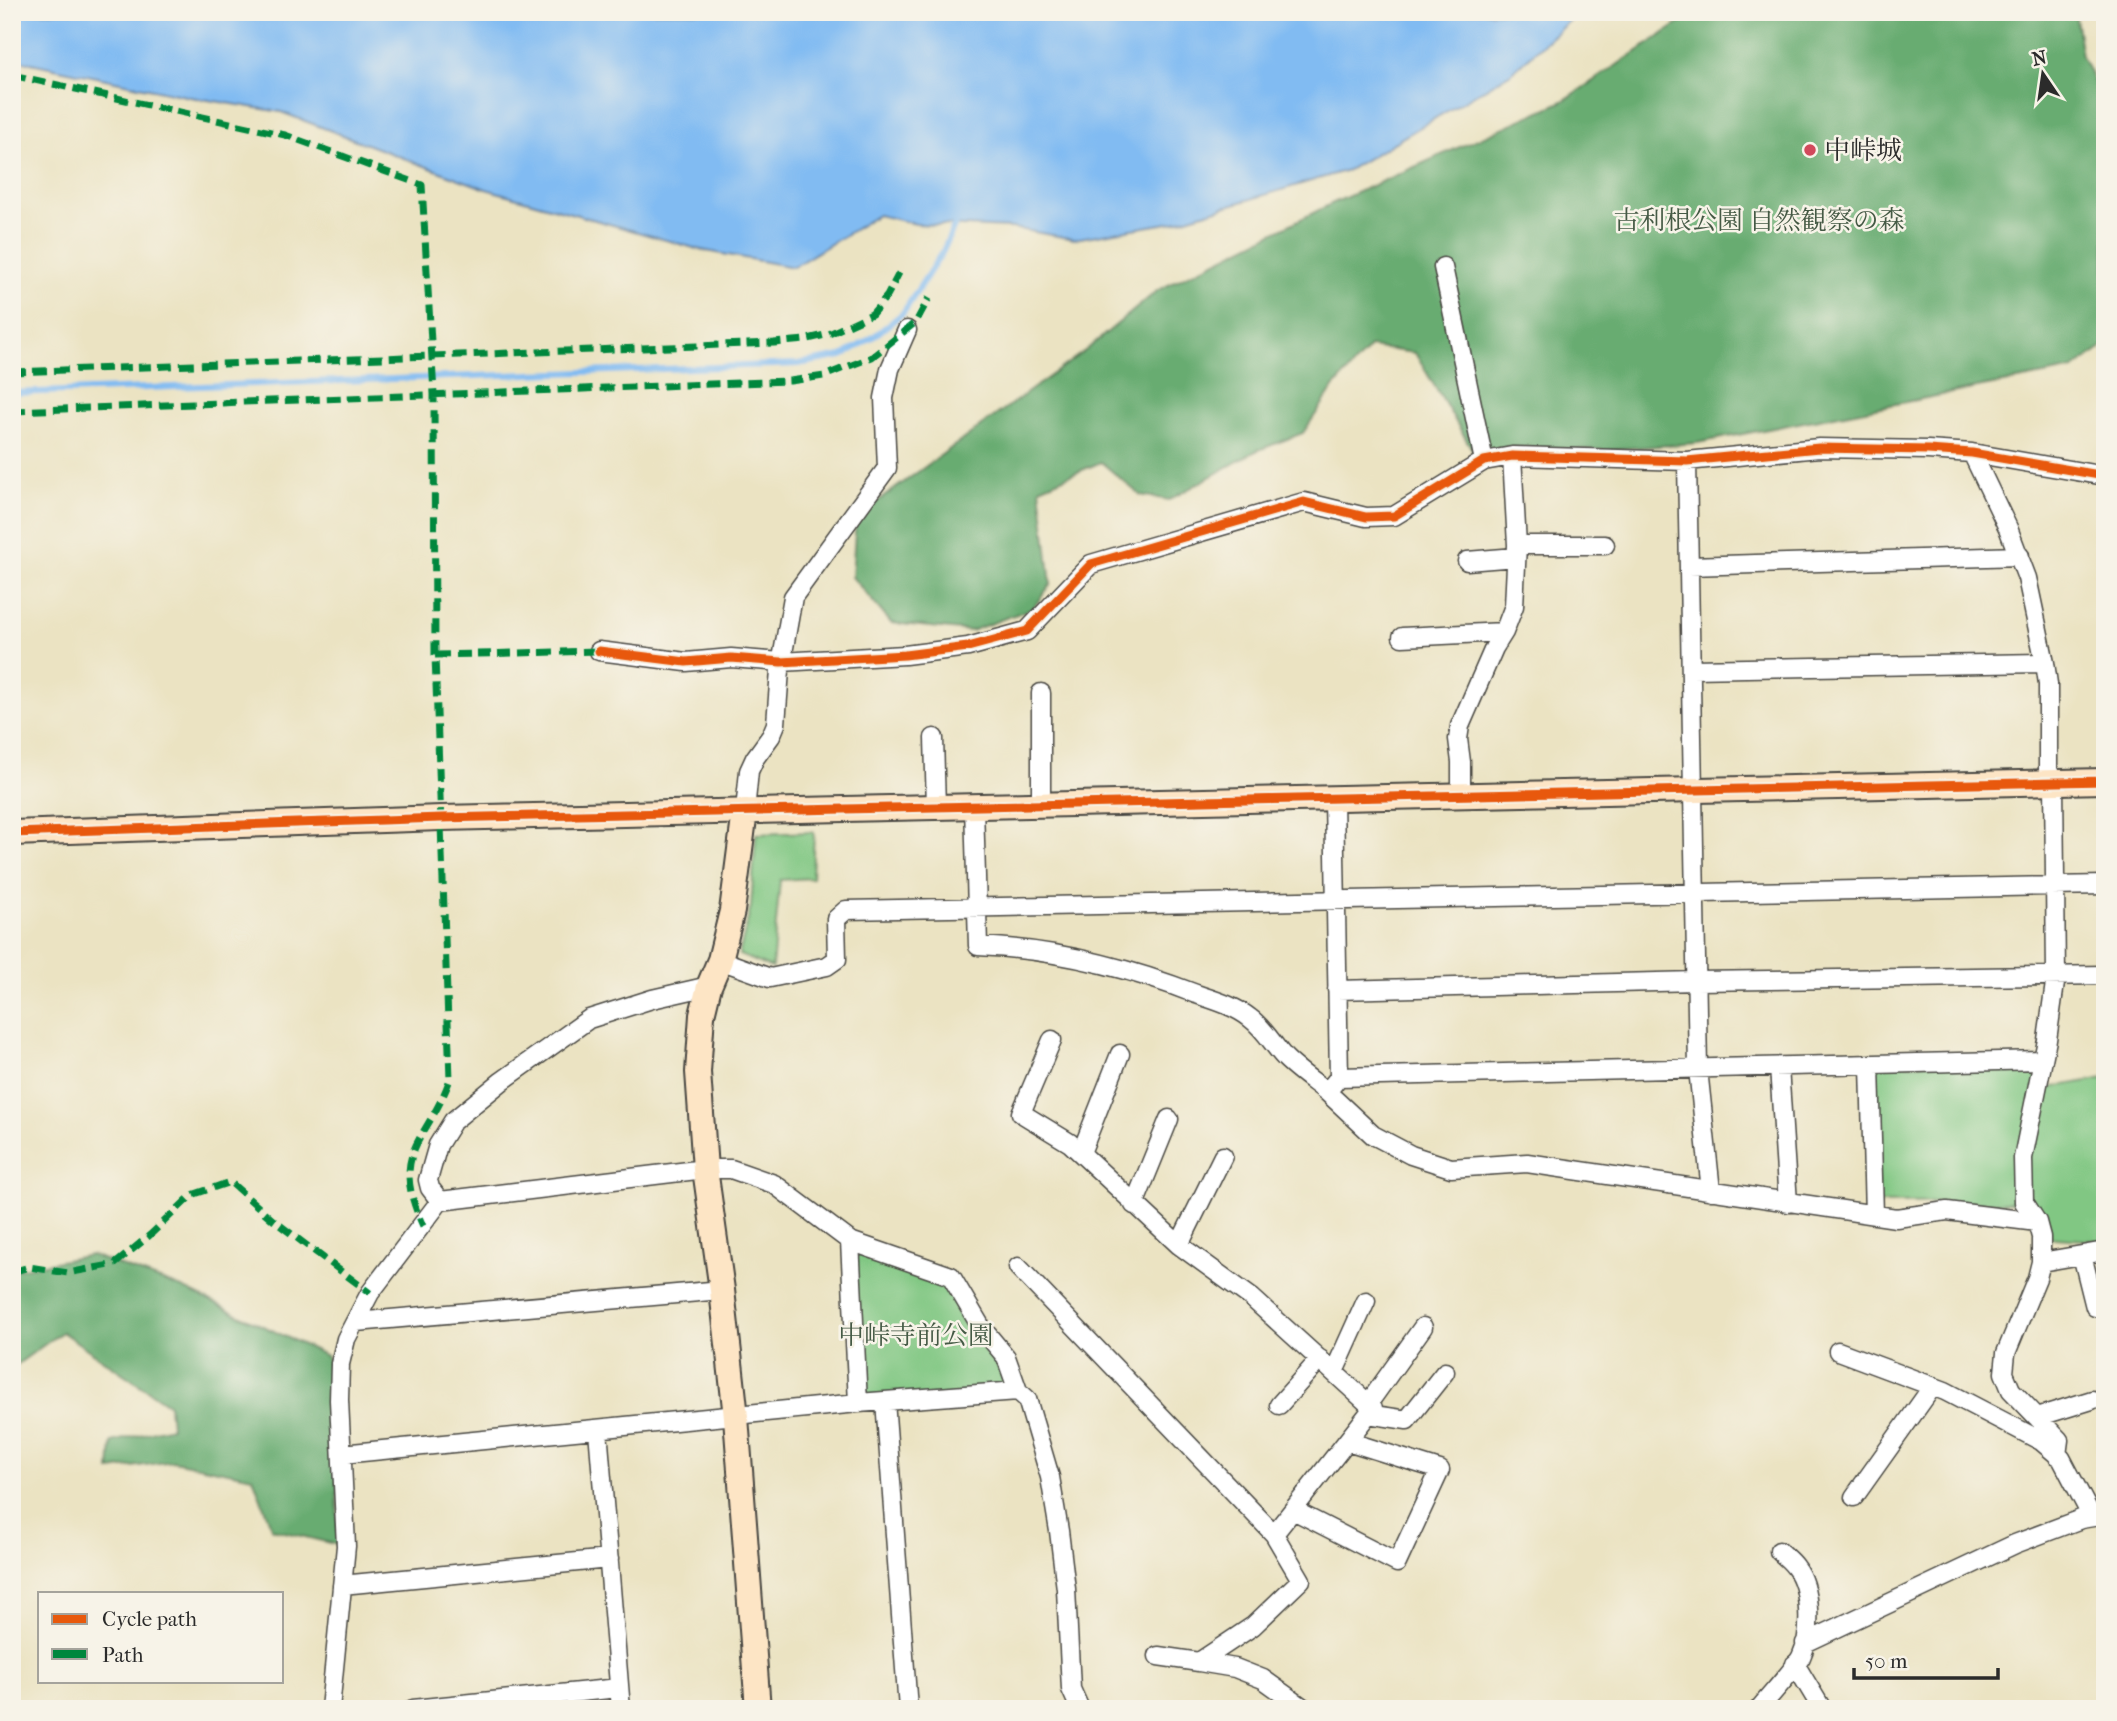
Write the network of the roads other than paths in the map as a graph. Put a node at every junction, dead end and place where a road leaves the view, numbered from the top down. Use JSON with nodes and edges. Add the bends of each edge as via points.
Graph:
{"nodes":[{"id":1,"x":1443,"y":267,"type":"dead end"},
{"id":2,"x":907,"y":330,"type":"dead end"},
{"id":3,"x":1972,"y":453,"type":"junction"},
{"id":4,"x":1512,"y":456,"type":"junction"},
{"id":5,"x":1484,"y":461,"type":"junction"},
{"id":6,"x":1687,"y":461,"type":"junction"},
{"id":7,"x":2105,"y":476,"type":"edge"},
{"id":8,"x":1605,"y":545,"type":"dead end"},
{"id":9,"x":1516,"y":551,"type":"junction"},
{"id":10,"x":2020,"y":556,"type":"junction"},
{"id":11,"x":1467,"y":561,"type":"dead end"},
{"id":12,"x":1689,"y":566,"type":"junction"},
{"id":13,"x":1504,"y":632,"type":"junction"},
{"id":14,"x":1402,"y":637,"type":"dead end"},
{"id":15,"x":599,"y":651,"type":"dead end"},
{"id":16,"x":781,"y":662,"type":"junction"},
{"id":17,"x":2045,"y":663,"type":"junction"},
{"id":18,"x":1692,"y":669,"type":"junction"},
{"id":19,"x":1041,"y":693,"type":"dead end"},
{"id":20,"x":934,"y":738,"type":"dead end"},
{"id":21,"x":2105,"y":781,"type":"edge"},
{"id":22,"x":2054,"y":782,"type":"junction"},
{"id":23,"x":1693,"y":790,"type":"junction"},
{"id":24,"x":1461,"y":795,"type":"junction"},
{"id":25,"x":1334,"y":798,"type":"junction"},
{"id":26,"x":1041,"y":805,"type":"junction"},
{"id":27,"x":974,"y":806,"type":"junction"},
{"id":28,"x":936,"y":807,"type":"junction"},
{"id":29,"x":745,"y":811,"type":"junction"},
{"id":30,"x":12,"y":834,"type":"edge"},
{"id":31,"x":2105,"y":885,"type":"edge"},
{"id":32,"x":2056,"y":886,"type":"junction"},
{"id":33,"x":1695,"y":892,"type":"junction"},
{"id":34,"x":1335,"y":901,"type":"junction"},
{"id":35,"x":976,"y":908,"type":"junction"},
{"id":36,"x":720,"y":960,"type":"junction"},
{"id":37,"x":2056,"y":975,"type":"junction"},
{"id":38,"x":2105,"y":975,"type":"edge"},
{"id":39,"x":1697,"y":981,"type":"junction"},
{"id":40,"x":709,"y":986,"type":"junction"},
{"id":41,"x":1337,"y":990,"type":"junction"},
{"id":42,"x":1052,"y":1040,"type":"dead end"},
{"id":43,"x":1120,"y":1054,"type":"dead end"},
{"id":44,"x":2042,"y":1060,"type":"junction"},
{"id":45,"x":1870,"y":1065,"type":"junction"},
{"id":46,"x":1779,"y":1067,"type":"junction"},
{"id":47,"x":1699,"y":1069,"type":"junction"},
{"id":48,"x":1339,"y":1077,"type":"junction"},
{"id":49,"x":1327,"y":1091,"type":"junction"},
{"id":50,"x":1169,"y":1119,"type":"dead end"},
{"id":51,"x":1081,"y":1153,"type":"junction"},
{"id":52,"x":1223,"y":1156,"type":"dead end"},
{"id":53,"x":705,"y":1169,"type":"junction"},
{"id":54,"x":1711,"y":1191,"type":"junction"},
{"id":55,"x":440,"y":1201,"type":"junction"},
{"id":56,"x":1788,"y":1203,"type":"junction"},
{"id":57,"x":1135,"y":1205,"type":"junction"},
{"id":58,"x":1874,"y":1215,"type":"junction"},
{"id":59,"x":2037,"y":1222,"type":"junction"},
{"id":60,"x":850,"y":1241,"type":"junction"},
{"id":61,"x":1179,"y":1245,"type":"junction"},
{"id":62,"x":2105,"y":1251,"type":"edge"},
{"id":63,"x":2082,"y":1255,"type":"junction"},
{"id":64,"x":2041,"y":1262,"type":"junction"},
{"id":65,"x":1018,"y":1267,"type":"dead end"},
{"id":66,"x":722,"y":1290,"type":"junction"},
{"id":67,"x":1366,"y":1301,"type":"dead end"},
{"id":68,"x":2105,"y":1305,"type":"edge"},
{"id":69,"x":356,"y":1322,"type":"junction"},
{"id":70,"x":1423,"y":1327,"type":"dead end"},
{"id":71,"x":1838,"y":1351,"type":"dead end"},
{"id":72,"x":1320,"y":1359,"type":"junction"},
{"id":73,"x":1334,"y":1372,"type":"junction"},
{"id":74,"x":1445,"y":1372,"type":"dead end"},
{"id":75,"x":1933,"y":1386,"type":"junction"},
{"id":76,"x":1018,"y":1391,"type":"junction"},
{"id":77,"x":2092,"y":1400,"type":"dead end"},
{"id":78,"x":885,"y":1401,"type":"junction"},
{"id":79,"x":858,"y":1403,"type":"junction"},
{"id":80,"x":1279,"y":1405,"type":"dead end"},
{"id":81,"x":1368,"y":1409,"type":"junction"},
{"id":82,"x":736,"y":1416,"type":"junction"},
{"id":83,"x":2037,"y":1417,"type":"junction"},
{"id":84,"x":598,"y":1430,"type":"junction"},
{"id":85,"x":1347,"y":1441,"type":"junction"},
{"id":86,"x":342,"y":1454,"type":"junction"},
{"id":87,"x":2057,"y":1455,"type":"junction"},
{"id":88,"x":1854,"y":1497,"type":"dead end"},
{"id":89,"x":1293,"y":1510,"type":"junction"},
{"id":90,"x":2098,"y":1516,"type":"edge"},
{"id":91,"x":1274,"y":1534,"type":"junction"},
{"id":92,"x":1779,"y":1551,"type":"dead end"},
{"id":93,"x":609,"y":1559,"type":"junction"},
{"id":94,"x":342,"y":1585,"type":"junction"},
{"id":95,"x":1805,"y":1643,"type":"junction"},
{"id":96,"x":1157,"y":1656,"type":"dead end"},
{"id":97,"x":1199,"y":1662,"type":"junction"},
{"id":98,"x":1795,"y":1664,"type":"junction"},
{"id":99,"x":619,"y":1688,"type":"junction"},
{"id":100,"x":330,"y":1709,"type":"edge"},
{"id":101,"x":413,"y":1709,"type":"edge"},
{"id":102,"x":621,"y":1709,"type":"edge"},
{"id":103,"x":758,"y":1709,"type":"edge"},
{"id":104,"x":908,"y":1709,"type":"edge"},
{"id":105,"x":1080,"y":1709,"type":"edge"},
{"id":106,"x":1305,"y":1709,"type":"edge"},
{"id":107,"x":1759,"y":1709,"type":"edge"},
{"id":108,"x":1822,"y":1709,"type":"edge"}],
"edges":[{"from":1,"to":5,"type":"street"},
{"from":2,"to":16,"type":"street","via":[[890,369],[884,398],[887,468],[793,597]]},
{"from":3,"to":6,"type":"street","via":[[1819,448]]},
{"from":3,"to":7,"type":"street"},
{"from":3,"to":10,"type":"street"},
{"from":4,"to":5,"type":"street"},
{"from":4,"to":6,"type":"street"},
{"from":4,"to":9,"type":"street"},
{"from":5,"to":16,"type":"street","via":[[1394,516],[1366,517],[1304,502],[1091,564],[1027,631],[968,647],[905,656]]},
{"from":6,"to":12,"type":"street"},
{"from":8,"to":9,"type":"street"},
{"from":9,"to":11,"type":"street"},
{"from":9,"to":13,"type":"street","via":[[1514,606]]},
{"from":10,"to":12,"type":"street"},
{"from":10,"to":17,"type":"street"},
{"from":12,"to":18,"type":"street"},
{"from":13,"to":14,"type":"street"},
{"from":13,"to":24,"type":"street","via":[[1460,726]]},
{"from":15,"to":16,"type":"street","via":[[686,662],[731,658]]},
{"from":16,"to":29,"type":"street","via":[[776,724],[749,771]]},
{"from":17,"to":18,"type":"street"},
{"from":17,"to":22,"type":"street","via":[[2048,770]]},
{"from":18,"to":23,"type":"street"},
{"from":19,"to":26,"type":"street"},
{"from":20,"to":28,"type":"street"},
{"from":21,"to":22,"type":"street"},
{"from":22,"to":23,"type":"street"},
{"from":22,"to":32,"type":"street"},
{"from":23,"to":24,"type":"street"},
{"from":23,"to":33,"type":"street"},
{"from":24,"to":25,"type":"street"},
{"from":25,"to":26,"type":"street"},
{"from":25,"to":34,"type":"street"},
{"from":26,"to":27,"type":"street"},
{"from":27,"to":28,"type":"street"},
{"from":27,"to":35,"type":"street"},
{"from":28,"to":29,"type":"street"},
{"from":29,"to":30,"type":"street"},
{"from":29,"to":36,"type":"street","via":[[732,911]]},
{"from":31,"to":32,"type":"street"},
{"from":32,"to":33,"type":"street"},
{"from":32,"to":37,"type":"street"},
{"from":33,"to":34,"type":"street"},
{"from":33,"to":39,"type":"street"},
{"from":34,"to":35,"type":"street"},
{"from":34,"to":41,"type":"street"},
{"from":35,"to":36,"type":"street","via":[[846,910],[836,919],[837,959],[827,966],[782,977],[769,978]]},
{"from":35,"to":49,"type":"street","via":[[978,946],[1074,958],[1151,976],[1221,1003],[1248,1016],[1285,1058]]},
{"from":36,"to":40,"type":"street"},
{"from":37,"to":38,"type":"street"},
{"from":37,"to":39,"type":"street"},
{"from":37,"to":44,"type":"street"},
{"from":39,"to":41,"type":"street"},
{"from":39,"to":47,"type":"street"},
{"from":40,"to":53,"type":"street","via":[[698,1072]]},
{"from":40,"to":55,"type":"street","via":[[589,1019],[502,1081],[453,1121],[438,1145],[428,1180]]},
{"from":41,"to":48,"type":"street"},
{"from":42,"to":51,"type":"street","via":[[1021,1112]]},
{"from":43,"to":51,"type":"street"},
{"from":44,"to":45,"type":"street"},
{"from":44,"to":59,"type":"street","via":[[2024,1157],[2024,1202]]},
{"from":45,"to":46,"type":"street"},
{"from":45,"to":58,"type":"street"},
{"from":46,"to":47,"type":"street"},
{"from":46,"to":56,"type":"street"},
{"from":47,"to":48,"type":"street"},
{"from":47,"to":54,"type":"street"},
{"from":48,"to":49,"type":"street"},
{"from":49,"to":54,"type":"street","via":[[1373,1135],[1411,1155],[1451,1168],[1527,1163]]},
{"from":50,"to":57,"type":"street"},
{"from":51,"to":57,"type":"street"},
{"from":52,"to":61,"type":"street"},
{"from":53,"to":55,"type":"street"},
{"from":53,"to":60,"type":"street","via":[[731,1169],[774,1184]]},
{"from":53,"to":66,"type":"street"},
{"from":54,"to":56,"type":"street"},
{"from":55,"to":69,"type":"street","via":[[370,1293]]},
{"from":56,"to":58,"type":"street"},
{"from":57,"to":61,"type":"street"},
{"from":58,"to":59,"type":"street","via":[[1896,1218],[1947,1210]]},
{"from":59,"to":64,"type":"street"},
{"from":60,"to":76,"type":"street","via":[[951,1276],[981,1327],[1006,1357]]},
{"from":60,"to":79,"type":"street"},
{"from":61,"to":72,"type":"street","via":[[1252,1298]]},
{"from":62,"to":63,"type":"street"},
{"from":63,"to":64,"type":"street"},
{"from":63,"to":68,"type":"street","via":[[2095,1307]]},
{"from":64,"to":83,"type":"street","via":[[2006,1353],[2004,1373],[2011,1390]]},
{"from":65,"to":91,"type":"street"},
{"from":66,"to":69,"type":"street"},
{"from":66,"to":82,"type":"street"},
{"from":67,"to":73,"type":"street"},
{"from":69,"to":86,"type":"street","via":[[340,1364]]},
{"from":70,"to":81,"type":"street"},
{"from":71,"to":75,"type":"street"},
{"from":72,"to":73,"type":"street"},
{"from":72,"to":80,"type":"street"},
{"from":73,"to":81,"type":"street"},
{"from":74,"to":81,"type":"street","via":[[1407,1420]]},
{"from":75,"to":87,"type":"street","via":[[2041,1441]]},
{"from":75,"to":88,"type":"street"},
{"from":76,"to":78,"type":"street"},
{"from":76,"to":105,"type":"street","via":[[1027,1399],[1050,1477],[1066,1589],[1071,1689]]},
{"from":77,"to":83,"type":"street"},
{"from":78,"to":79,"type":"street"},
{"from":78,"to":104,"type":"street"},
{"from":79,"to":82,"type":"street"},
{"from":81,"to":85,"type":"street"},
{"from":82,"to":84,"type":"street"},
{"from":82,"to":103,"type":"street"},
{"from":83,"to":87,"type":"street","via":[[2059,1440]]},
{"from":84,"to":86,"type":"street"},
{"from":84,"to":93,"type":"street"},
{"from":85,"to":89,"type":"street"},
{"from":85,"to":89,"type":"street","via":[[1440,1470],[1397,1563]]},
{"from":86,"to":94,"type":"street","via":[[346,1546]]},
{"from":87,"to":90,"type":"street"},
{"from":89,"to":91,"type":"street"},
{"from":90,"to":95,"type":"street","via":[[2015,1544]]},
{"from":91,"to":97,"type":"street","via":[[1301,1580],[1253,1626]]},
{"from":92,"to":95,"type":"street","via":[[1797,1568],[1805,1588],[1809,1632]]},
{"from":93,"to":94,"type":"street"},
{"from":93,"to":99,"type":"street"},
{"from":94,"to":100,"type":"street"},
{"from":95,"to":98,"type":"street"},
{"from":96,"to":97,"type":"street"},
{"from":97,"to":106,"type":"street","via":[[1263,1679]]},
{"from":98,"to":107,"type":"street"},
{"from":98,"to":108,"type":"street"},
{"from":99,"to":101,"type":"street"},
{"from":99,"to":102,"type":"street"}]}
